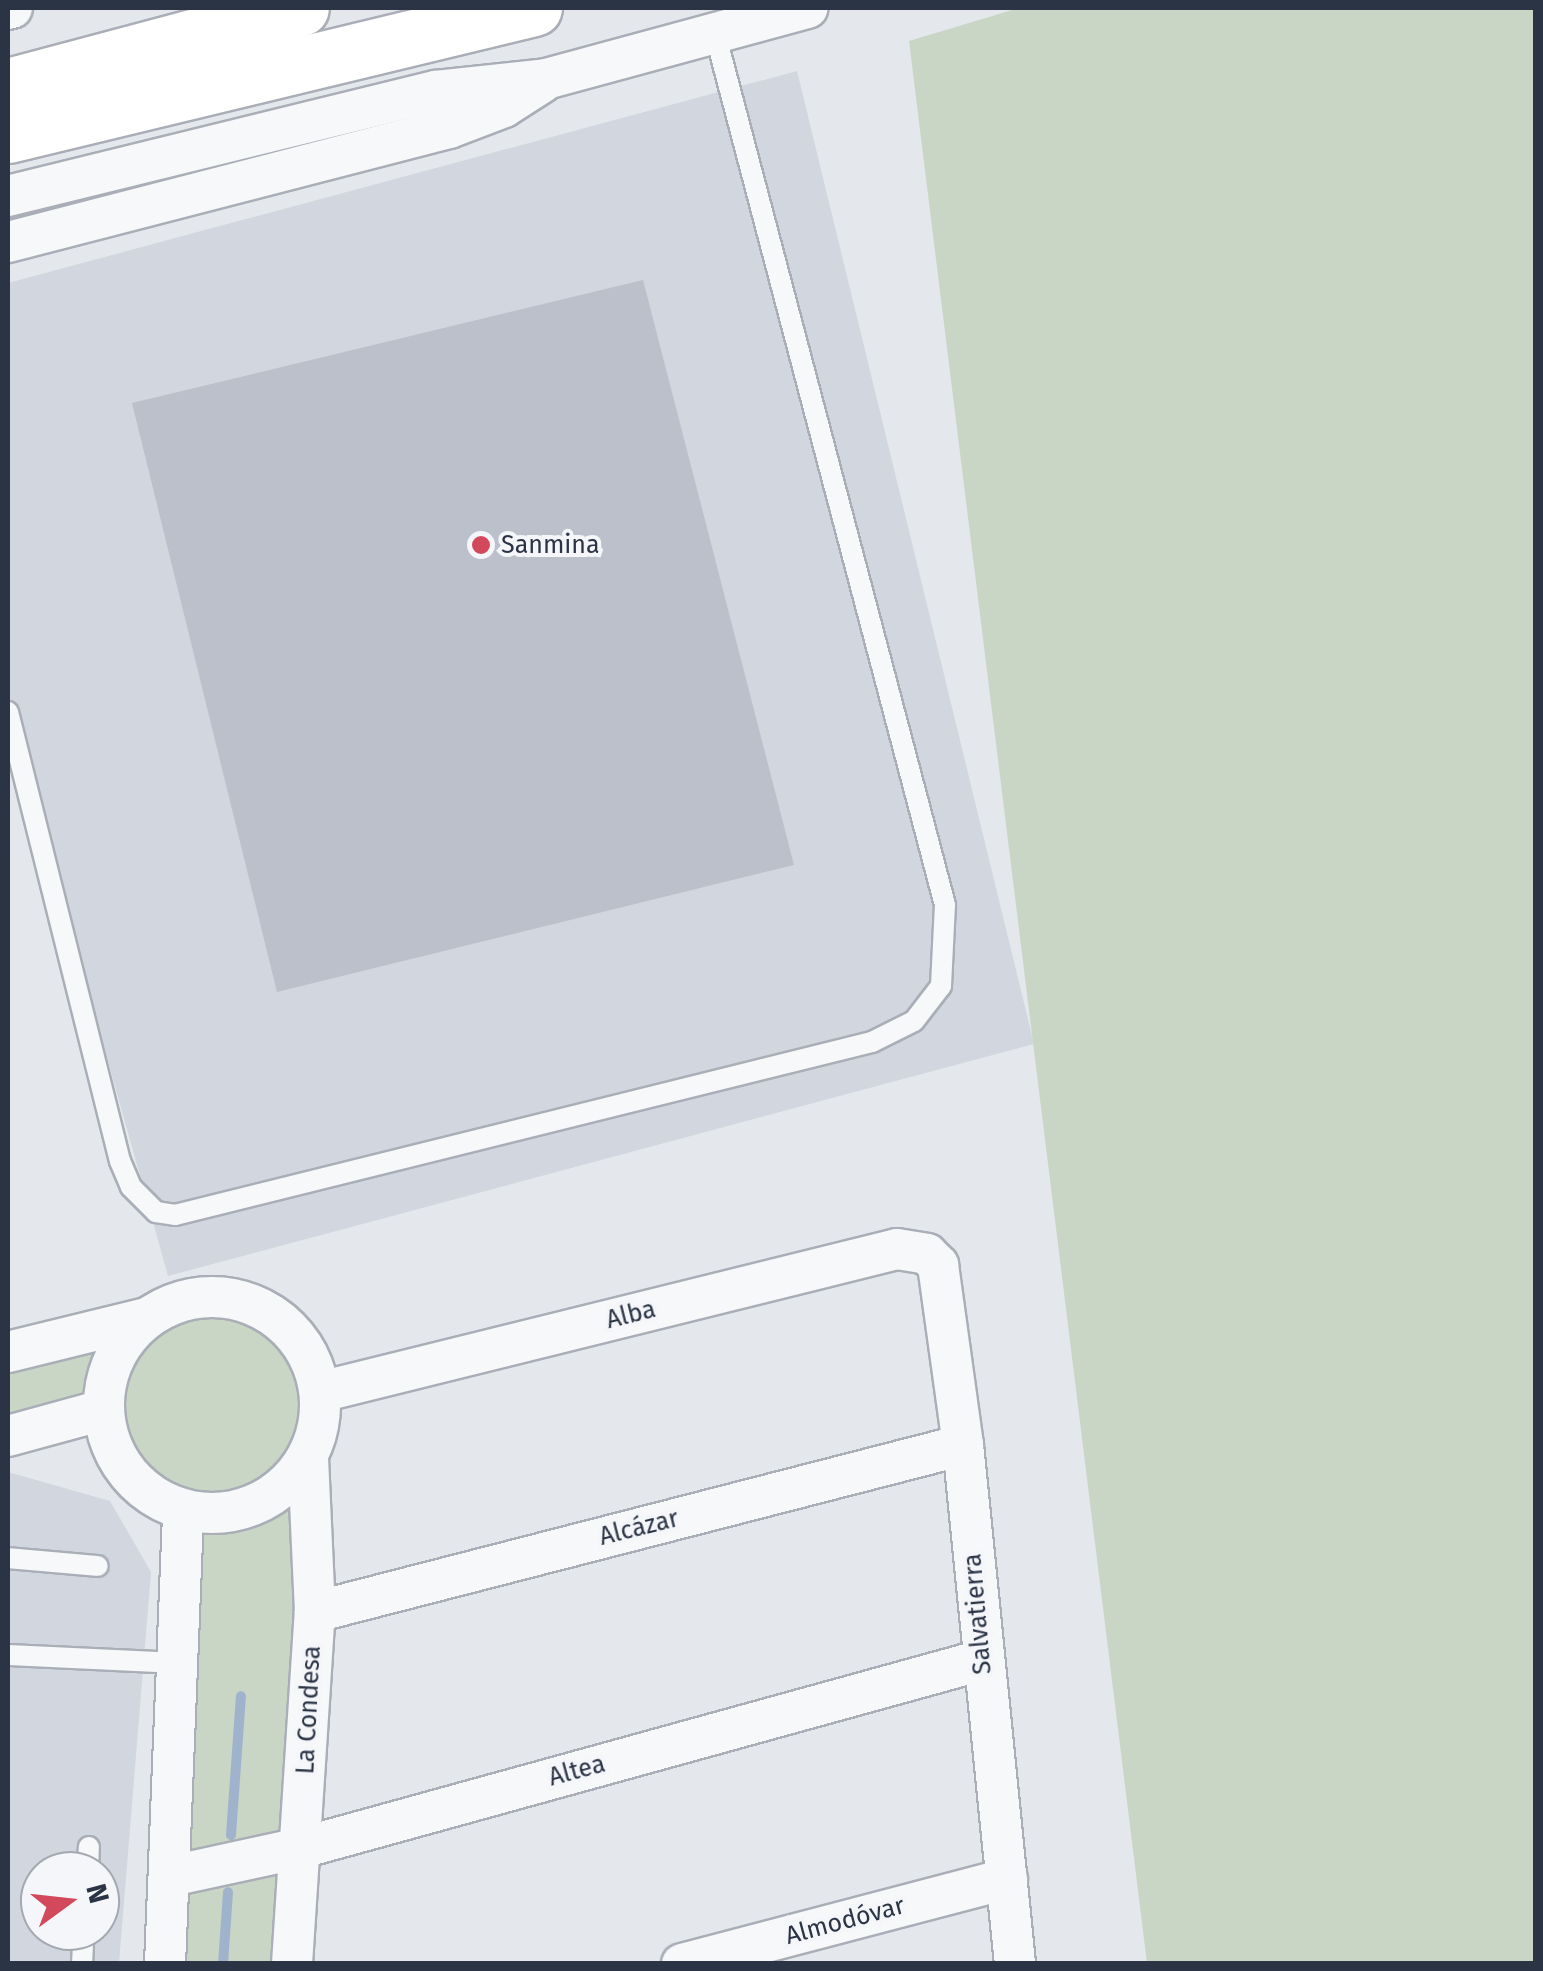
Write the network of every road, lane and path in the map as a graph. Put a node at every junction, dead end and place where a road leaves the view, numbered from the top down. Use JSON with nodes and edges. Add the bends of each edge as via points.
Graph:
{"nodes":[{"id":1,"x":301,"y":8,"type":"edge"},
{"id":2,"x":534,"y":8,"type":"edge"},
{"id":3,"x":808,"y":8,"type":"edge"},
{"id":4,"x":716,"y":33,"type":"junction"},
{"id":5,"x":546,"y":79,"type":"junction"},
{"id":6,"x":8,"y":86,"type":"edge"},
{"id":7,"x":8,"y":135,"type":"edge"},
{"id":8,"x":8,"y":196,"type":"edge"},
{"id":9,"x":8,"y":242,"type":"edge"},
{"id":10,"x":8,"y":712,"type":"edge"},
{"id":11,"x":938,"y":1265,"type":"joint"},
{"id":12,"x":146,"y":1318,"type":"junction"},
{"id":13,"x":8,"y":1352,"type":"edge"},
{"id":14,"x":320,"y":1392,"type":"junction"},
{"id":15,"x":103,"y":1410,"type":"junction"},
{"id":16,"x":8,"y":1436,"type":"edge"},
{"id":17,"x":963,"y":1445,"type":"junction"},
{"id":18,"x":308,"y":1457,"type":"junction"},
{"id":19,"x":183,"y":1510,"type":"junction"},
{"id":20,"x":8,"y":1558,"type":"edge"},
{"id":21,"x":98,"y":1566,"type":"dead end"},
{"id":22,"x":315,"y":1612,"type":"junction"},
{"id":23,"x":8,"y":1655,"type":"edge"},
{"id":24,"x":982,"y":1660,"type":"junction"},
{"id":25,"x":179,"y":1663,"type":"junction"},
{"id":26,"x":89,"y":1847,"type":"dead end"},
{"id":27,"x":301,"y":1848,"type":"junction"},
{"id":28,"x":89,"y":1851,"type":"edge"},
{"id":29,"x":171,"y":1876,"type":"junction"},
{"id":30,"x":1007,"y":1878,"type":"junction"},
{"id":31,"x":165,"y":1964,"type":"edge"},
{"id":32,"x":292,"y":1964,"type":"edge"},
{"id":33,"x":682,"y":1964,"type":"edge"},
{"id":34,"x":1015,"y":1964,"type":"edge"}],
"edges":[{"from":1,"to":6,"type":"main road"},
{"from":2,"to":7,"type":"main road"},
{"from":3,"to":4,"type":"street"},
{"from":4,"to":5,"type":"street"},
{"from":4,"to":10,"type":"lane","via":[[945,904],[941,986],[914,1020],[872,1042],[175,1216],[156,1212],[131,1187],[120,1161]]},
{"from":5,"to":8,"type":"street","via":[[436,91]]},
{"from":5,"to":9,"type":"street","via":[[504,106],[449,128]]},
{"from":11,"to":14,"type":"street","name":"Alba","via":[[927,1254],[897,1248]]},
{"from":11,"to":17,"type":"street","name":"Salvatierra"},
{"from":12,"to":13,"type":"street"},
{"from":12,"to":14,"type":"street","via":[[207,1296],[239,1299],[294,1333]]},
{"from":12,"to":15,"type":"street","via":[[122,1343],[107,1375]]},
{"from":14,"to":18,"type":"street"},
{"from":15,"to":16,"type":"street"},
{"from":15,"to":19,"type":"street","via":[[124,1466],[143,1490]]},
{"from":17,"to":22,"type":"street","name":"Alcázar"},
{"from":17,"to":24,"type":"street","name":"Salvatierra"},
{"from":18,"to":19,"type":"street","via":[[286,1486],[255,1506],[220,1514]]},
{"from":18,"to":22,"type":"street","name":"La Condesa"},
{"from":19,"to":25,"type":"street"},
{"from":20,"to":21,"type":"lane"},
{"from":22,"to":27,"type":"street","name":"La Condesa"},
{"from":23,"to":25,"type":"lane"},
{"from":24,"to":27,"type":"street","name":"Altea"},
{"from":24,"to":30,"type":"street","name":"Salvatierra"},
{"from":25,"to":29,"type":"street"},
{"from":26,"to":28,"type":"lane"},
{"from":27,"to":29,"type":"street","name":"Altea"},
{"from":27,"to":32,"type":"street","name":"La Condesa"},
{"from":29,"to":31,"type":"street"},
{"from":30,"to":33,"type":"street","name":"Almodóvar"},
{"from":30,"to":34,"type":"street","name":"Salvatierra"}]}
